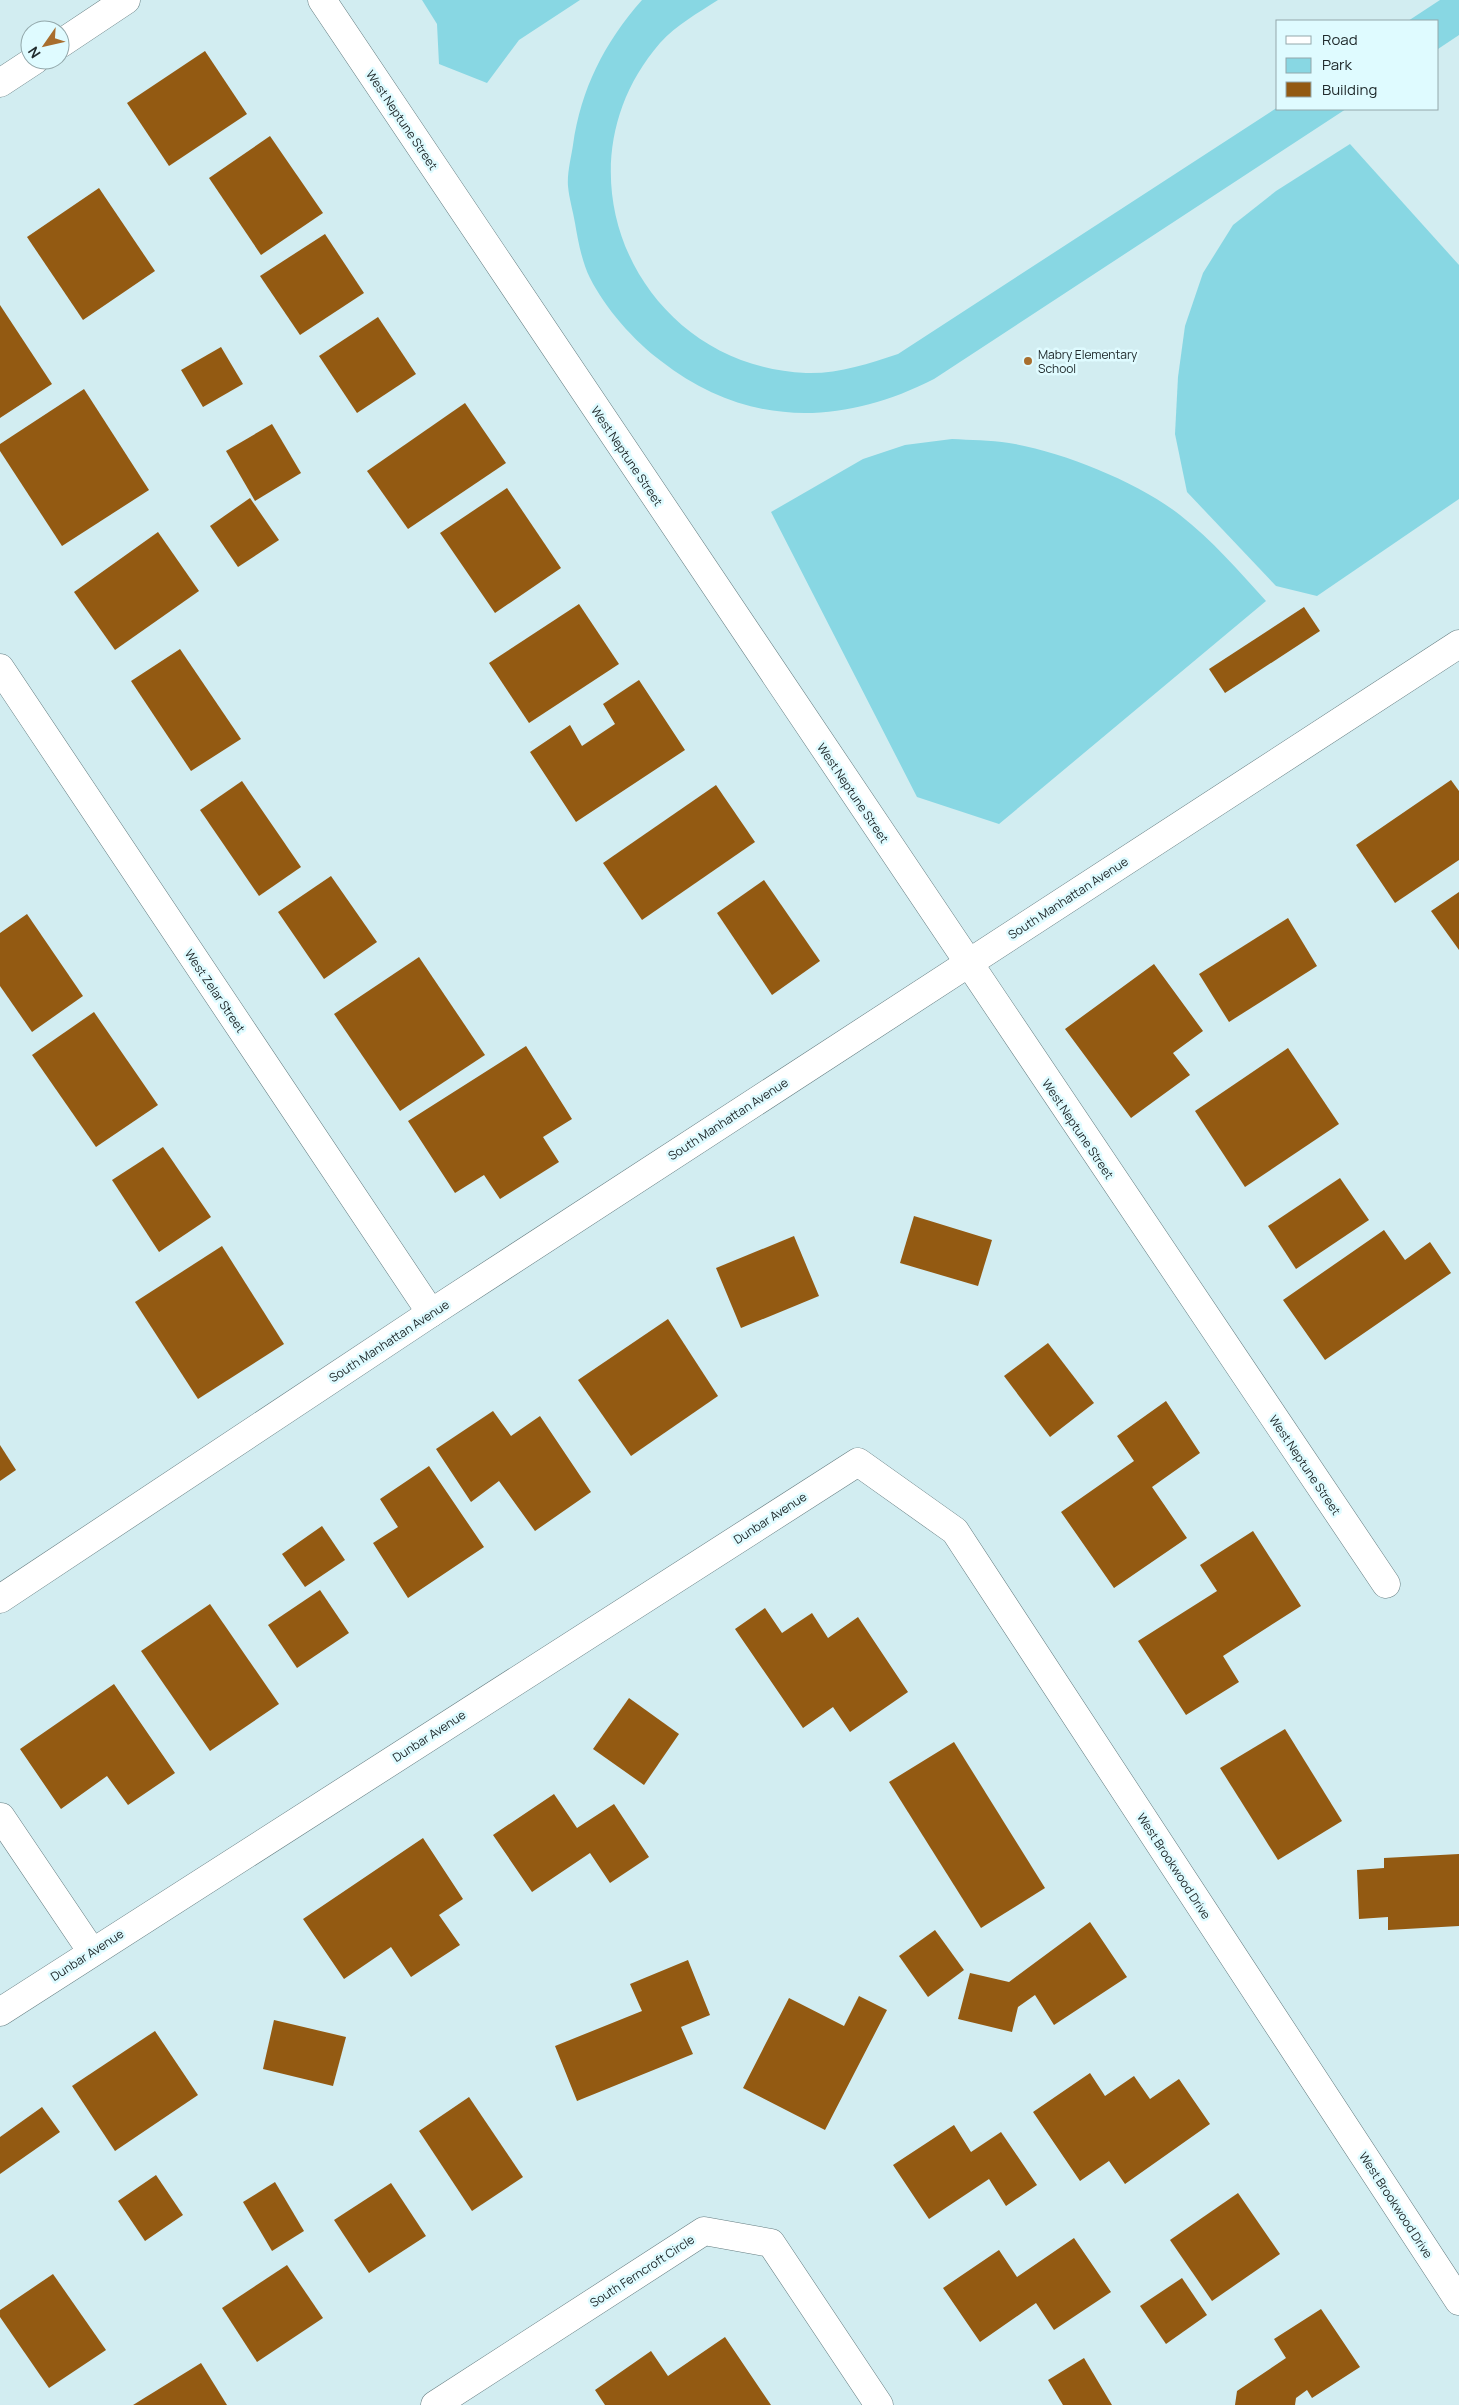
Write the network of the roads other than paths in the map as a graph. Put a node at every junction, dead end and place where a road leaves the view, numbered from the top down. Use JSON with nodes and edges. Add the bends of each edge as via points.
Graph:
{"nodes":[{"id":1,"x":126,"y":0,"type":"edge"},
{"id":2,"x":322,"y":0,"type":"edge"},
{"id":3,"x":70,"y":37,"type":"edge"},
{"id":4,"x":20,"y":70,"type":"edge"},
{"id":5,"x":0,"y":83,"type":"edge"},
{"id":6,"x":1459,"y":644,"type":"edge"},
{"id":7,"x":0,"y":668,"type":"edge"},
{"id":8,"x":967,"y":964,"type":"junction"},
{"id":9,"x":431,"y":1314,"type":"junction"},
{"id":10,"x":858,"y":1462,"type":"joint"},
{"id":11,"x":1386,"y":1584,"type":"dead end"},
{"id":12,"x":0,"y":1599,"type":"edge"},
{"id":13,"x":0,"y":1819,"type":"edge"},
{"id":14,"x":92,"y":1952,"type":"junction"},
{"id":15,"x":0,"y":2012,"type":"edge"},
{"id":16,"x":1459,"y":2301,"type":"edge"},
{"id":17,"x":435,"y":2405,"type":"edge"},
{"id":18,"x":879,"y":2405,"type":"edge"}],
"edges":[{"from":1,"to":3,"type":"street"},
{"from":2,"to":8,"type":"street","name":"West Neptune Street"},
{"from":4,"to":5,"type":"street"},
{"from":6,"to":8,"type":"street","name":"South Manhattan Avenue"},
{"from":7,"to":9,"type":"street","name":"West Zelar Street"},
{"from":8,"to":9,"type":"street","name":"South Manhattan Avenue"},
{"from":8,"to":11,"type":"street","name":"West Neptune Street"},
{"from":9,"to":12,"type":"street","name":"South Manhattan Avenue"},
{"from":10,"to":14,"type":"street","name":"Dunbar Avenue"},
{"from":10,"to":16,"type":"street","name":"West Brookwood Drive","via":[[955,1531]]},
{"from":13,"to":14,"type":"street"},
{"from":14,"to":15,"type":"street","name":"Dunbar Avenue"},
{"from":17,"to":18,"type":"street","name":"South Ferncroft Circle","via":[[704,2231],[770,2243]]}]}
